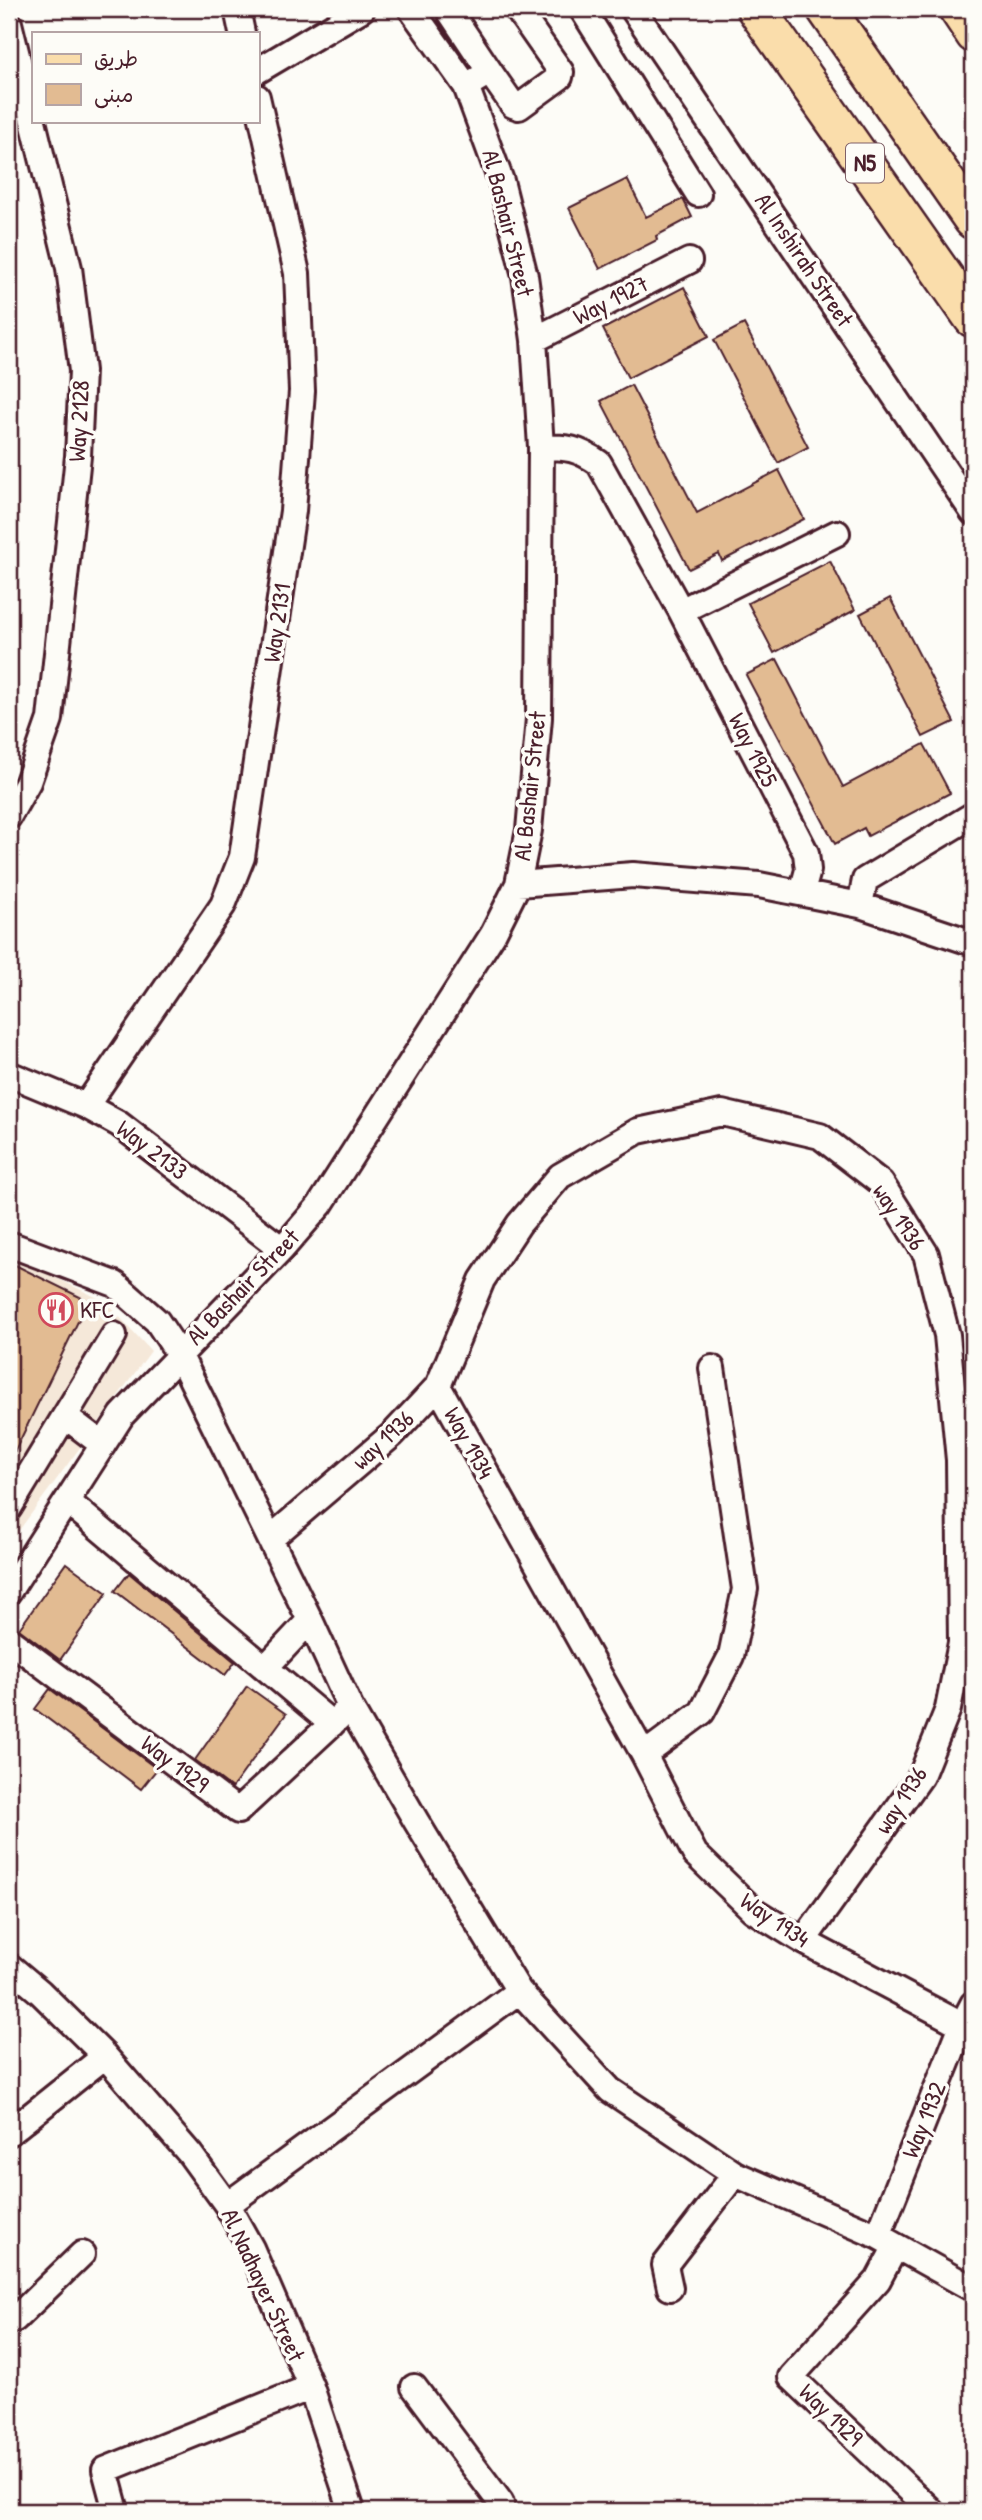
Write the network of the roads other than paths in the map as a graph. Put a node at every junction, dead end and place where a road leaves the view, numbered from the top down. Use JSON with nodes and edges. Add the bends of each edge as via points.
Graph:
{"nodes":[{"id":1,"x":237,"y":9,"type":"edge"},
{"id":2,"x":362,"y":9,"type":"edge"},
{"id":3,"x":411,"y":9,"type":"edge"},
{"id":4,"x":517,"y":9,"type":"edge"},
{"id":5,"x":582,"y":9,"type":"edge"},
{"id":6,"x":633,"y":9,"type":"edge"},
{"id":7,"x":756,"y":9,"type":"edge"},
{"id":8,"x":826,"y":9,"type":"edge"},
{"id":9,"x":955,"y":9,"type":"edge"},
{"id":10,"x":452,"y":10,"type":"edge"},
{"id":11,"x":9,"y":23,"type":"edge"},
{"id":12,"x":426,"y":30,"type":"junction"},
{"id":13,"x":242,"y":32,"type":"edge"},
{"id":14,"x":973,"y":36,"type":"edge"},
{"id":15,"x":259,"y":70,"type":"edge"},
{"id":16,"x":492,"y":75,"type":"junction"},
{"id":17,"x":466,"y":86,"type":"junction"},
{"id":18,"x":259,"y":106,"type":"edge"},
{"id":19,"x":32,"y":117,"type":"edge"},
{"id":20,"x":33,"y":122,"type":"edge"},
{"id":21,"x":698,"y":194,"type":"dead end"},
{"id":22,"x":973,"y":220,"type":"edge"},
{"id":23,"x":689,"y":261,"type":"dead end"},
{"id":24,"x":973,"y":318,"type":"edge"},
{"id":25,"x":534,"y":340,"type":"junction"},
{"id":26,"x":541,"y":447,"type":"junction"},
{"id":27,"x":973,"y":512,"type":"edge"},
{"id":28,"x":838,"y":533,"type":"dead end"},
{"id":29,"x":681,"y":611,"type":"junction"},
{"id":30,"x":973,"y":815,"type":"edge"},
{"id":31,"x":9,"y":816,"type":"edge"},
{"id":32,"x":518,"y":884,"type":"junction"},
{"id":33,"x":802,"y":892,"type":"junction"},
{"id":34,"x":860,"y":905,"type":"junction"},
{"id":35,"x":973,"y":943,"type":"edge"},
{"id":36,"x":9,"y":1074,"type":"edge"},
{"id":37,"x":86,"y":1106,"type":"junction"},
{"id":38,"x":9,"y":1244,"type":"edge"},
{"id":39,"x":282,"y":1249,"type":"junction"},
{"id":40,"x":114,"y":1335,"type":"dead end"},
{"id":41,"x":179,"y":1354,"type":"junction"},
{"id":42,"x":712,"y":1368,"type":"dead end"},
{"id":43,"x":438,"y":1386,"type":"junction"},
{"id":44,"x":65,"y":1416,"type":"junction"},
{"id":45,"x":103,"y":1445,"type":"junction"},
{"id":46,"x":67,"y":1501,"type":"junction"},
{"id":47,"x":9,"y":1508,"type":"edge"},
{"id":48,"x":270,"y":1539,"type":"junction"},
{"id":49,"x":9,"y":1591,"type":"edge"},
{"id":50,"x":310,"y":1620,"type":"junction"},
{"id":51,"x":9,"y":1640,"type":"edge"},
{"id":52,"x":266,"y":1667,"type":"junction"},
{"id":53,"x":351,"y":1707,"type":"junction"},
{"id":54,"x":332,"y":1724,"type":"junction"},
{"id":55,"x":644,"y":1755,"type":"junction"},
{"id":56,"x":803,"y":1941,"type":"junction"},
{"id":57,"x":9,"y":1966,"type":"edge"},
{"id":58,"x":519,"y":1991,"type":"junction"},
{"id":59,"x":968,"y":2015,"type":"edge"},
{"id":60,"x":105,"y":2056,"type":"junction"},
{"id":61,"x":9,"y":2133,"type":"edge"},
{"id":62,"x":735,"y":2174,"type":"junction"},
{"id":63,"x":227,"y":2205,"type":"junction"},
{"id":64,"x":887,"y":2241,"type":"junction"},
{"id":65,"x":82,"y":2254,"type":"dead end"},
{"id":66,"x":670,"y":2288,"type":"dead end"},
{"id":67,"x":973,"y":2289,"type":"edge"},
{"id":68,"x":9,"y":2321,"type":"edge"},
{"id":69,"x":311,"y":2386,"type":"junction"},
{"id":70,"x":414,"y":2387,"type":"dead end"},
{"id":71,"x":116,"y":2511,"type":"edge"},
{"id":72,"x":352,"y":2511,"type":"edge"},
{"id":73,"x":501,"y":2511,"type":"edge"},
{"id":74,"x":932,"y":2511,"type":"edge"}],
"edges":[{"from":1,"to":13,"type":"street"},
{"from":2,"to":15,"type":"street"},
{"from":3,"to":12,"type":"street","name":"Al Bashair Street"},
{"from":4,"to":16,"type":"street","via":[[561,75],[517,107]]},
{"from":5,"to":21,"type":"street"},
{"from":6,"to":27,"type":"street","name":"Al Inshirah Street"},
{"from":7,"to":24,"type":"highway","number":"N5"},
{"from":8,"to":22,"type":"highway","number":"N5"},
{"from":9,"to":14,"type":"main road"},
{"from":10,"to":12,"type":"street"},
{"from":10,"to":16,"type":"street"},
{"from":11,"to":19,"type":"street","name":"Way 2128"},
{"from":12,"to":17,"type":"street","name":"Al Bashair Street"},
{"from":16,"to":17,"type":"street"},
{"from":17,"to":25,"type":"street","name":"Al Bashair Street","via":[[501,181],[525,276]]},
{"from":18,"to":37,"type":"street","name":"Way 2131","via":[[297,272],[302,391],[293,511],[242,857],[223,905]]},
{"from":20,"to":31,"type":"street","name":"Way 2128","via":[[69,268],[82,371],[78,456],[50,719],[28,782]]},
{"from":23,"to":25,"type":"street","name":"Way 1927"},
{"from":25,"to":26,"type":"street","name":"Al Bashair Street"},
{"from":26,"to":29,"type":"street","name":"Way 1925","via":[[583,452],[599,463]]},
{"from":26,"to":32,"type":"street","name":"Al Bashair Street","via":[[539,718],[529,830]]},
{"from":28,"to":29,"type":"street"},
{"from":29,"to":33,"type":"street","name":"Way 1925","via":[[806,853],[808,870]]},
{"from":30,"to":34,"type":"street","via":[[865,880]]},
{"from":32,"to":33,"type":"street","via":[[633,875]]},
{"from":32,"to":39,"type":"street","name":"Al Bashair Street","via":[[493,934],[320,1205]]},
{"from":33,"to":34,"type":"street"},
{"from":34,"to":35,"type":"street"},
{"from":36,"to":37,"type":"street","name":"Way 2133"},
{"from":37,"to":39,"type":"street","name":"Way 2133","via":[[119,1124]]},
{"from":38,"to":41,"type":"street","via":[[115,1284],[157,1321]]},
{"from":39,"to":41,"type":"street","name":"Al Bashair Street"},
{"from":40,"to":44,"type":"street"},
{"from":41,"to":45,"type":"street","name":"Al Bashair Street","via":[[122,1415]]},
{"from":41,"to":48,"type":"street"},
{"from":42,"to":55,"type":"street","via":[[744,1589],[731,1656],[702,1712]]},
{"from":43,"to":48,"type":"street","name":"way 1936","via":[[393,1434]]},
{"from":43,"to":55,"type":"street","name":"Way 1934"},
{"from":43,"to":56,"type":"street","name":"way 1936","via":[[482,1280],[519,1224],[560,1176],[638,1131],[722,1114],[734,1116],[820,1136],[881,1183],[926,1254],[947,1335],[959,1460],[961,1643],[948,1709],[921,1776]]},
{"from":44,"to":45,"type":"street"},
{"from":44,"to":47,"type":"street"},
{"from":45,"to":46,"type":"street","name":"Al Bashair Street"},
{"from":46,"to":49,"type":"street","name":"Al Bashair Street"},
{"from":46,"to":52,"type":"street"},
{"from":48,"to":50,"type":"street"},
{"from":50,"to":52,"type":"street"},
{"from":50,"to":53,"type":"street"},
{"from":51,"to":54,"type":"street","name":"Way 1929","via":[[238,1811]]},
{"from":52,"to":54,"type":"street"},
{"from":53,"to":54,"type":"street","name":"Way 1929"},
{"from":53,"to":58,"type":"street"},
{"from":55,"to":56,"type":"street","name":"Way 1934","via":[[695,1854],[753,1910]]},
{"from":56,"to":59,"type":"street","name":"Way 1934"},
{"from":57,"to":60,"type":"street","name":"Al Nadhayer Street"},
{"from":58,"to":62,"type":"street","via":[[610,2090]]},
{"from":58,"to":63,"type":"street"},
{"from":59,"to":64,"type":"street","name":"Way 1932"},
{"from":60,"to":61,"type":"street"},
{"from":60,"to":63,"type":"street","name":"Al Nadhayer Street","via":[[190,2154]]},
{"from":62,"to":64,"type":"street"},
{"from":62,"to":66,"type":"street","via":[[665,2265]]},
{"from":63,"to":69,"type":"street","name":"Al Nadhayer Street","via":[[251,2248]]},
{"from":64,"to":67,"type":"street"},
{"from":64,"to":74,"type":"street","name":"Way 1929","via":[[878,2280],[791,2377]]},
{"from":65,"to":68,"type":"street"},
{"from":69,"to":71,"type":"street","via":[[105,2470]]},
{"from":69,"to":72,"type":"street","name":"Al Nadhayer Street"},
{"from":70,"to":73,"type":"street","via":[[501,2503]]}]}
